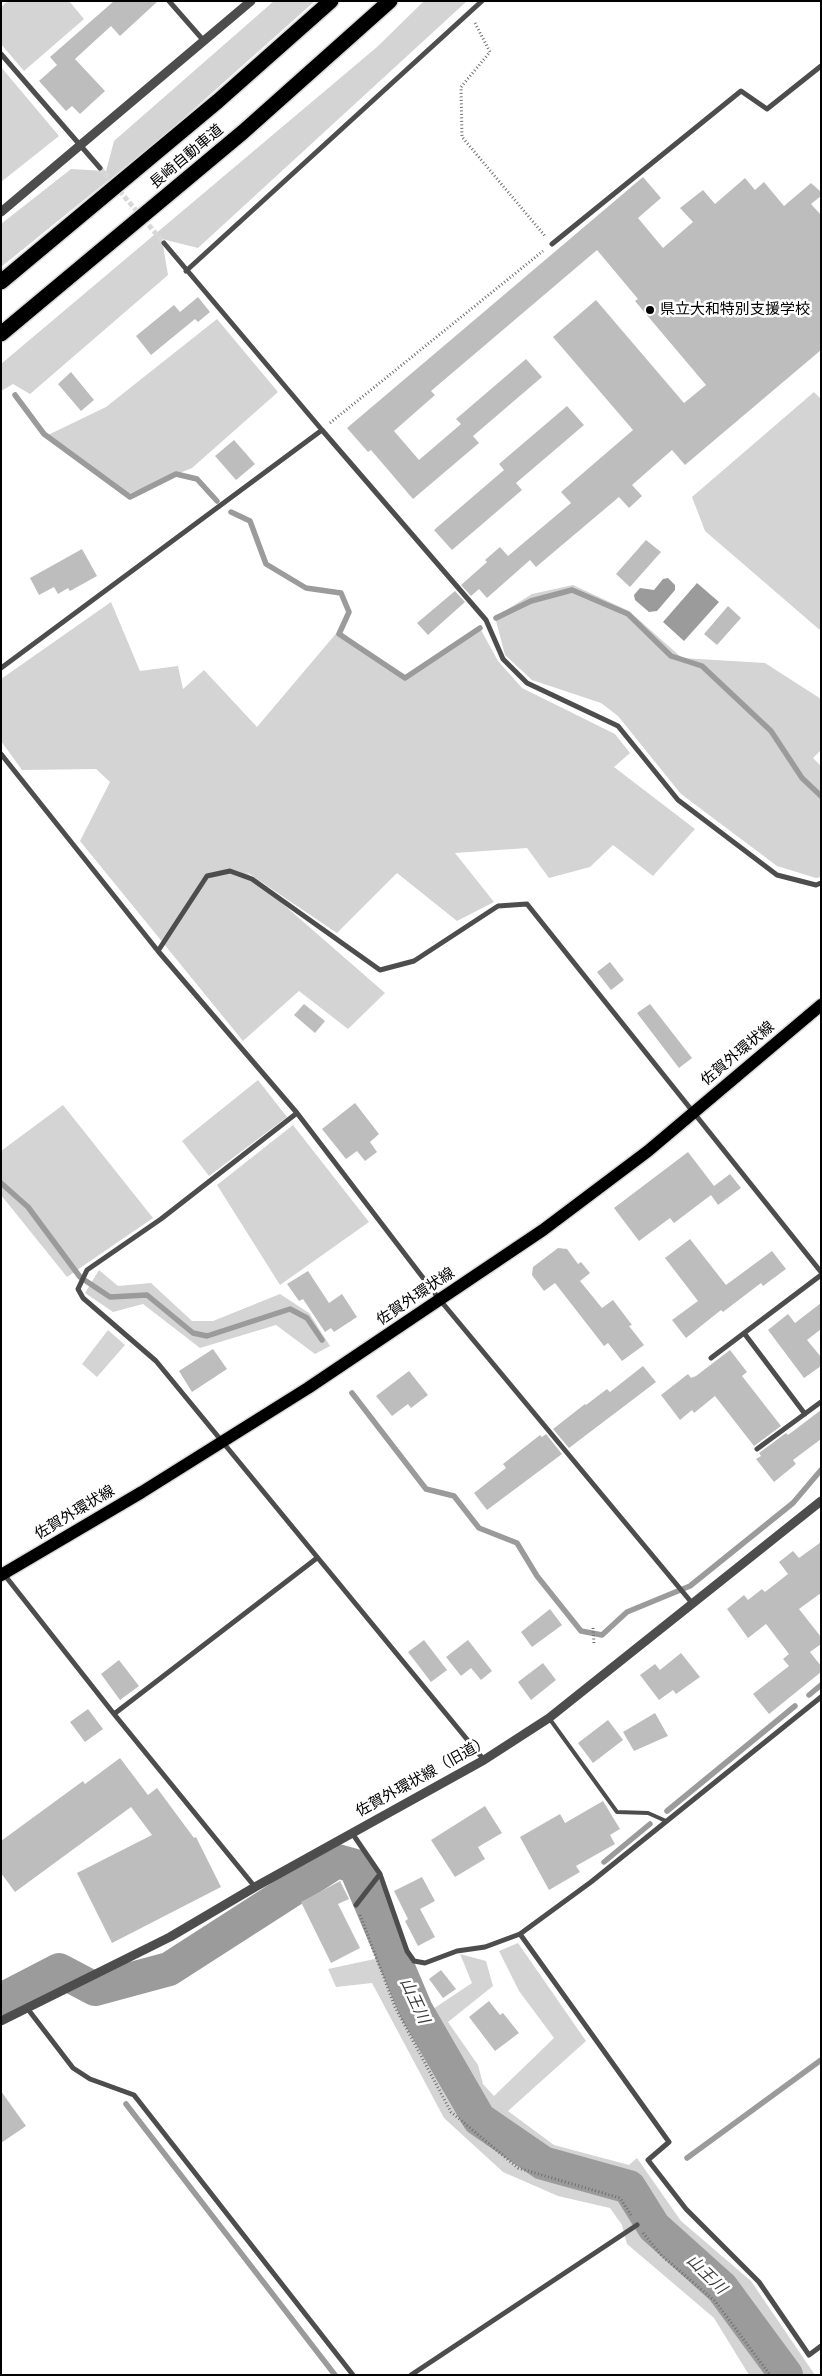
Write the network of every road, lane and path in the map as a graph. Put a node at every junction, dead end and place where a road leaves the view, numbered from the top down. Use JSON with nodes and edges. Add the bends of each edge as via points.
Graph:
{"nodes":[{"id":1,"x":169,"y":1,"type":"edge"},
{"id":2,"x":251,"y":1,"type":"edge"},
{"id":3,"x":331,"y":1,"type":"edge"},
{"id":4,"x":390,"y":1,"type":"edge"},
{"id":5,"x":482,"y":1,"type":"edge"},
{"id":6,"x":470,"y":12,"type":"junction"},
{"id":7,"x":204,"y":42,"type":"junction"},
{"id":8,"x":1,"y":54,"type":"edge"},
{"id":9,"x":821,"y":66,"type":"edge"},
{"id":10,"x":81,"y":146,"type":"junction"},
{"id":11,"x":100,"y":168,"type":"tunnel mouth"},
{"id":12,"x":1,"y":212,"type":"edge"},
{"id":13,"x":164,"y":243,"type":"tunnel mouth"},
{"id":14,"x":552,"y":244,"type":"junction"},
{"id":15,"x":186,"y":270,"type":"junction"},
{"id":16,"x":1,"y":282,"type":"edge"},
{"id":17,"x":1,"y":334,"type":"edge"},
{"id":18,"x":322,"y":430,"type":"junction"},
{"id":19,"x":1,"y":668,"type":"edge"},
{"id":20,"x":1,"y":754,"type":"edge"},
{"id":21,"x":821,"y":884,"type":"edge"},
{"id":22,"x":158,"y":951,"type":"junction"},
{"id":23,"x":821,"y":1005,"type":"edge"},
{"id":24,"x":693,"y":1113,"type":"junction"},
{"id":25,"x":296,"y":1114,"type":"junction"},
{"id":26,"x":821,"y":1274,"type":"edge"},
{"id":27,"x":440,"y":1300,"type":"junction"},
{"id":28,"x":744,"y":1333,"type":"junction"},
{"id":29,"x":711,"y":1358,"type":"dead end"},
{"id":30,"x":821,"y":1402,"type":"edge"},
{"id":31,"x":805,"y":1414,"type":"junction"},
{"id":32,"x":222,"y":1442,"type":"junction"},
{"id":33,"x":757,"y":1449,"type":"dead end"},
{"id":34,"x":821,"y":1501,"type":"edge"},
{"id":35,"x":317,"y":1558,"type":"junction"},
{"id":36,"x":2,"y":1573,"type":"edge"},
{"id":37,"x":692,"y":1603,"type":"junction"},
{"id":38,"x":593,"y":1628,"type":"dead end"},
{"id":39,"x":594,"y":1644,"type":"dead end"},
{"id":40,"x":821,"y":1697,"type":"edge"},
{"id":41,"x":114,"y":1714,"type":"junction"},
{"id":42,"x":549,"y":1718,"type":"junction"},
{"id":43,"x":484,"y":1760,"type":"junction"},
{"id":44,"x":666,"y":1821,"type":"junction"},
{"id":45,"x":352,"y":1833,"type":"junction"},
{"id":46,"x":380,"y":1874,"type":"junction"},
{"id":47,"x":255,"y":1887,"type":"junction"},
{"id":48,"x":356,"y":1904,"type":"joint"},
{"id":49,"x":520,"y":1934,"type":"junction"},
{"id":50,"x":27,"y":2008,"type":"junction"},
{"id":51,"x":1,"y":2021,"type":"edge"},
{"id":52,"x":637,"y":2225,"type":"junction"},
{"id":53,"x":821,"y":2346,"type":"edge"},
{"id":54,"x":353,"y":2375,"type":"edge"},
{"id":55,"x":411,"y":2375,"type":"edge"},
{"id":56,"x":770,"y":2375,"type":"edge"}],
"edges":[{"from":1,"to":7,"type":"street"},
{"from":2,"to":7,"type":"street"},
{"from":3,"to":16,"type":"highway","name":"長崎自動車道","via":[[218,102]]},
{"from":4,"to":17,"type":"highway","name":"長崎自動車道","via":[[243,132]]},
{"from":5,"to":6,"type":"street"},
{"from":6,"to":14,"type":"path","via":[[490,52],[461,87],[462,136]]},
{"from":6,"to":15,"type":"street"},
{"from":7,"to":10,"type":"street"},
{"from":8,"to":10,"type":"street"},
{"from":9,"to":14,"type":"street","via":[[768,109],[740,90]]},
{"from":10,"to":11,"type":"street"},
{"from":10,"to":12,"type":"street"},
{"from":13,"to":15,"type":"street"},
{"from":14,"to":18,"type":"path"},
{"from":15,"to":18,"type":"street"},
{"from":18,"to":19,"type":"street"},
{"from":18,"to":21,"type":"street","via":[[486,620],[503,659],[526,683],[618,726],[678,800],[777,875]]},
{"from":20,"to":22,"type":"street"},
{"from":22,"to":24,"type":"street","via":[[207,876],[230,871],[252,879],[380,970],[414,961],[498,906],[527,904]]},
{"from":22,"to":25,"type":"street"},
{"from":23,"to":24,"type":"main road","name":"佐賀外環状線"},
{"from":24,"to":26,"type":"street"},
{"from":24,"to":27,"type":"main road","name":"佐賀外環状線","via":[[543,1230]]},
{"from":25,"to":27,"type":"street"},
{"from":25,"to":32,"type":"street","via":[[161,1219],[87,1270],[78,1289],[83,1298],[156,1361]]},
{"from":26,"to":28,"type":"street"},
{"from":27,"to":32,"type":"main road","name":"佐賀外環状線"},
{"from":27,"to":37,"type":"street"},
{"from":28,"to":29,"type":"street"},
{"from":28,"to":31,"type":"street"},
{"from":30,"to":31,"type":"street"},
{"from":31,"to":33,"type":"street"},
{"from":32,"to":35,"type":"street"},
{"from":32,"to":36,"type":"main road","name":"佐賀外環状線"},
{"from":34,"to":37,"type":"street","name":"佐賀外環状線（旧道）"},
{"from":35,"to":41,"type":"street"},
{"from":35,"to":43,"type":"street"},
{"from":36,"to":41,"type":"street"},
{"from":37,"to":42,"type":"street","name":"佐賀外環状線（旧道）"},
{"from":38,"to":39,"type":"path"},
{"from":40,"to":44,"type":"street"},
{"from":41,"to":47,"type":"street"},
{"from":42,"to":43,"type":"street","name":"佐賀外環状線（旧道）"},
{"from":42,"to":44,"type":"lane","via":[[617,1812],[648,1813]]},
{"from":43,"to":45,"type":"street","name":"佐賀外環状線（旧道）"},
{"from":44,"to":49,"type":"street"},
{"from":45,"to":46,"type":"street"},
{"from":45,"to":47,"type":"street","name":"佐賀外環状線（旧道）"},
{"from":46,"to":48,"type":"street"},
{"from":46,"to":49,"type":"street","via":[[407,1951],[414,1961],[425,1963]]},
{"from":47,"to":50,"type":"street","name":"佐賀外環状線（旧道）","via":[[170,1937]]},
{"from":48,"to":52,"type":"path","via":[[395,2008],[451,2112],[518,2168],[620,2198]]},
{"from":49,"to":53,"type":"street","via":[[669,2142],[648,2160],[686,2209],[759,2282],[808,2355]]},
{"from":50,"to":51,"type":"street","name":"佐賀外環状線（旧道）"},
{"from":50,"to":54,"type":"street","via":[[73,2068],[90,2079],[134,2095]]},
{"from":52,"to":55,"type":"street"},
{"from":52,"to":56,"type":"path","via":[[662,2256],[715,2301]]}]}
